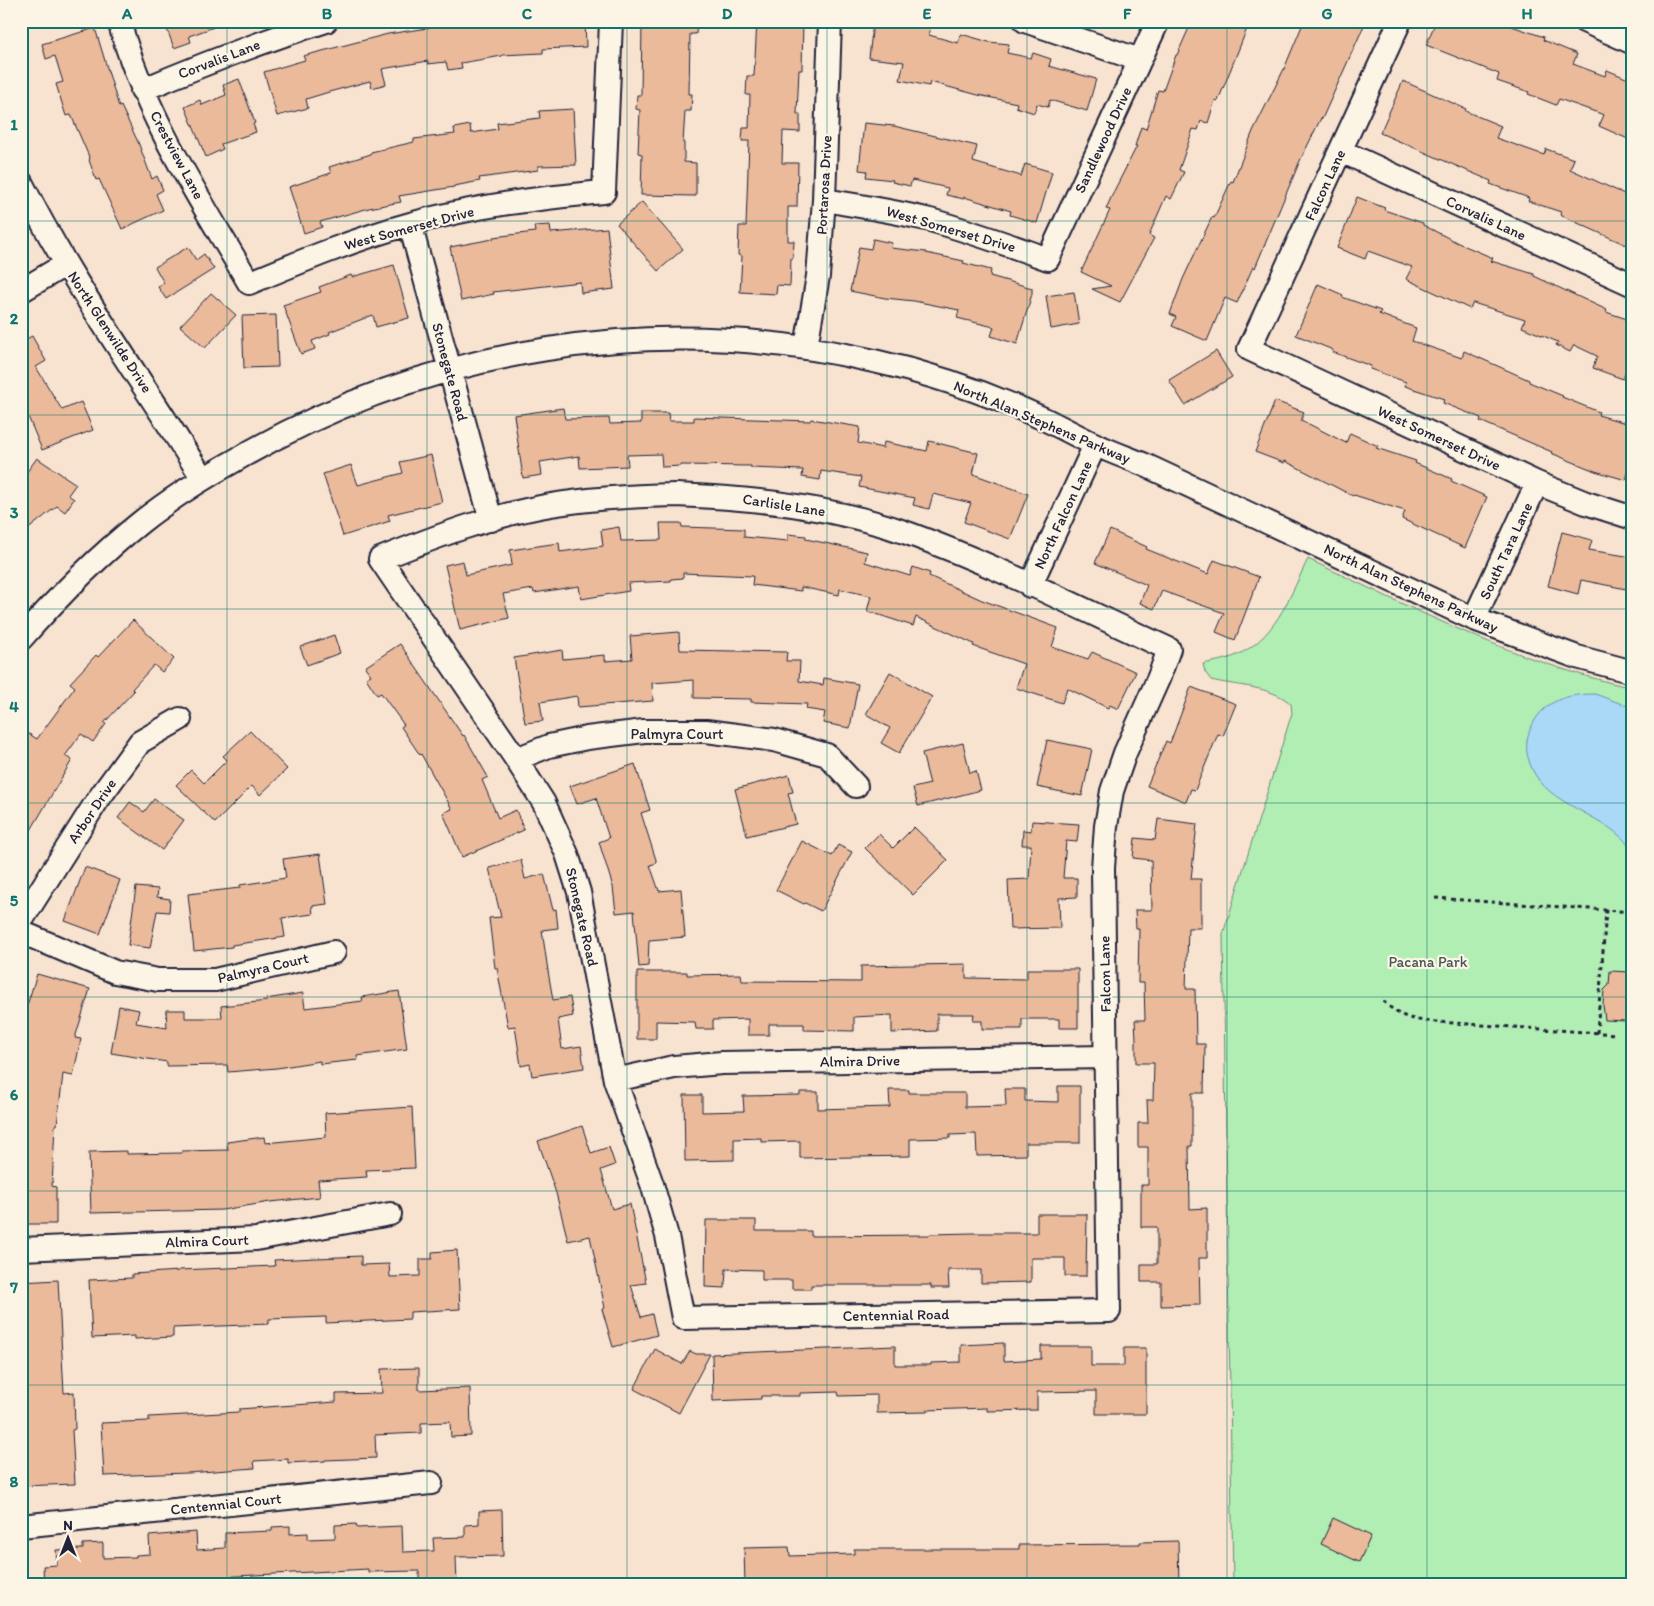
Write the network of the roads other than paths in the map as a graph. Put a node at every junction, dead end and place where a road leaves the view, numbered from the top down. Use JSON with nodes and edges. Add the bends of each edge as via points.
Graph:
{"nodes":[{"id":1,"x":119,"y":21,"type":"edge"},
{"id":2,"x":326,"y":21,"type":"edge"},
{"id":3,"x":611,"y":21,"type":"edge"},
{"id":4,"x":830,"y":21,"type":"edge"},
{"id":5,"x":1025,"y":21,"type":"edge"},
{"id":6,"x":1158,"y":21,"type":"edge"},
{"id":7,"x":1400,"y":21,"type":"edge"},
{"id":8,"x":1584,"y":21,"type":"edge"},
{"id":9,"x":1633,"y":43,"type":"edge"},
{"id":10,"x":1140,"y":60,"type":"junction"},
{"id":11,"x":142,"y":90,"type":"junction"},
{"id":12,"x":1340,"y":150,"type":"junction"},
{"id":13,"x":21,"y":182,"type":"edge"},
{"id":14,"x":824,"y":200,"type":"junction"},
{"id":15,"x":410,"y":224,"type":"junction"},
{"id":16,"x":1048,"y":259,"type":"joint"},
{"id":17,"x":66,"y":264,"type":"junction"},
{"id":18,"x":249,"y":283,"type":"joint"},
{"id":19,"x":1633,"y":285,"type":"edge"},
{"id":20,"x":21,"y":291,"type":"edge"},
{"id":21,"x":806,"y":347,"type":"junction"},
{"id":22,"x":1249,"y":349,"type":"joint"},
{"id":23,"x":449,"y":369,"type":"junction"},
{"id":24,"x":1095,"y":445,"type":"junction"},
{"id":25,"x":204,"y":479,"type":"junction"},
{"id":26,"x":1538,"y":483,"type":"junction"},
{"id":27,"x":1633,"y":518,"type":"edge"},
{"id":28,"x":491,"y":520,"type":"junction"},
{"id":29,"x":380,"y":559,"type":"joint"},
{"id":30,"x":1030,"y":586,"type":"junction"},
{"id":31,"x":1474,"y":619,"type":"junction"},
{"id":32,"x":21,"y":639,"type":"edge"},
{"id":33,"x":1169,"y":649,"type":"joint"},
{"id":34,"x":1633,"y":672,"type":"edge"},
{"id":35,"x":180,"y":719,"type":"dead end"},
{"id":36,"x":516,"y":759,"type":"junction"},
{"id":37,"x":856,"y":786,"type":"dead end"},
{"id":38,"x":21,"y":921,"type":"edge"},
{"id":39,"x":21,"y":932,"type":"edge"},
{"id":40,"x":334,"y":952,"type":"dead end"},
{"id":41,"x":1106,"y":1057,"type":"junction"},
{"id":42,"x":615,"y":1080,"type":"junction"},
{"id":43,"x":390,"y":1214,"type":"dead end"},
{"id":44,"x":21,"y":1249,"type":"edge"},
{"id":45,"x":1109,"y":1311,"type":"joint"},
{"id":46,"x":683,"y":1318,"type":"joint"},
{"id":47,"x":431,"y":1483,"type":"dead end"},
{"id":48,"x":21,"y":1526,"type":"edge"}],
"edges":[{"from":1,"to":11,"type":"street","name":"Crestview Lane"},
{"from":2,"to":11,"type":"street","name":"Corvalis Lane","via":[[202,64]]},
{"from":3,"to":15,"type":"street","name":"West Somerset Drive","via":[[604,192],[535,199]]},
{"from":4,"to":14,"type":"street","name":"Portarosa Drive"},
{"from":5,"to":10,"type":"street"},
{"from":6,"to":10,"type":"street","name":"Sandlewood Drive"},
{"from":7,"to":12,"type":"street","name":"Falcon Lane"},
{"from":8,"to":9,"type":"street"},
{"from":10,"to":16,"type":"street","name":"Sandlewood Drive"},
{"from":11,"to":18,"type":"street","name":"Crestview Lane","via":[[165,139]]},
{"from":12,"to":19,"type":"street","name":"Corvalis Lane"},
{"from":12,"to":22,"type":"street","name":"Falcon Lane"},
{"from":13,"to":17,"type":"street","name":"North Glenwilde Drive"},
{"from":14,"to":16,"type":"street","name":"West Somerset Drive","via":[[931,220]]},
{"from":14,"to":21,"type":"street","name":"Portarosa Drive","via":[[818,276]]},
{"from":15,"to":18,"type":"street","name":"West Somerset Drive","via":[[331,250]]},
{"from":15,"to":23,"type":"street","name":"Stonegate Road"},
{"from":17,"to":20,"type":"street"},
{"from":17,"to":25,"type":"street","name":"North Glenwilde Drive"},
{"from":21,"to":23,"type":"street","name":"North Alan Stephens Parkway","via":[[736,340],[613,341],[572,345]]},
{"from":21,"to":24,"type":"street","name":"North Alan Stephens Parkway","via":[[876,361],[979,392]]},
{"from":22,"to":26,"type":"street","name":"West Somerset Drive"},
{"from":23,"to":25,"type":"street","name":"North Alan Stephens Parkway","via":[[325,414],[262,444]]},
{"from":23,"to":28,"type":"street","name":"Stonegate Road"},
{"from":24,"to":30,"type":"street","name":"North Falcon Lane"},
{"from":24,"to":31,"type":"street","name":"North Alan Stephens Parkway","via":[[1145,465]]},
{"from":25,"to":32,"type":"street","name":"North Alan Stephens Parkway","via":[[142,521],[95,562]]},
{"from":26,"to":27,"type":"street","name":"West Somerset Drive"},
{"from":26,"to":31,"type":"street","name":"South Tara Lane"},
{"from":28,"to":29,"type":"street","name":"Carlisle Lane","via":[[431,538]]},
{"from":28,"to":30,"type":"street","name":"Carlisle Lane","via":[[550,505],[614,497],[735,497],[796,505],[909,534]]},
{"from":29,"to":36,"type":"street","name":"Stonegate Road"},
{"from":30,"to":33,"type":"street","name":"Carlisle Lane"},
{"from":31,"to":34,"type":"street","name":"North Alan Stephens Parkway","via":[[1577,657]]},
{"from":33,"to":41,"type":"street","name":"Falcon Lane","via":[[1160,677],[1125,753],[1112,791],[1106,826],[1103,868]]},
{"from":35,"to":38,"type":"street","name":"Arbor Drive","via":[[140,742],[97,801]]},
{"from":36,"to":37,"type":"street","name":"Palmyra Court","via":[[549,746],[587,738],[644,731],[706,731],[774,740],[827,755]]},
{"from":36,"to":42,"type":"street","name":"Stonegate Road","via":[[544,803],[567,854],[579,892]]},
{"from":39,"to":40,"type":"street","name":"Palmyra Court","via":[[115,972],[158,980],[215,980]]},
{"from":41,"to":42,"type":"street","name":"Almira Drive","via":[[722,1063],[674,1067]]},
{"from":41,"to":45,"type":"street","name":"Falcon Lane"},
{"from":42,"to":46,"type":"street","name":"Stonegate Road","via":[[667,1236]]},
{"from":43,"to":44,"type":"street","name":"Almira Court","via":[[256,1239]]},
{"from":45,"to":46,"type":"street","name":"Centennial Road"},
{"from":47,"to":48,"type":"street","name":"Centennial Court"}]}
